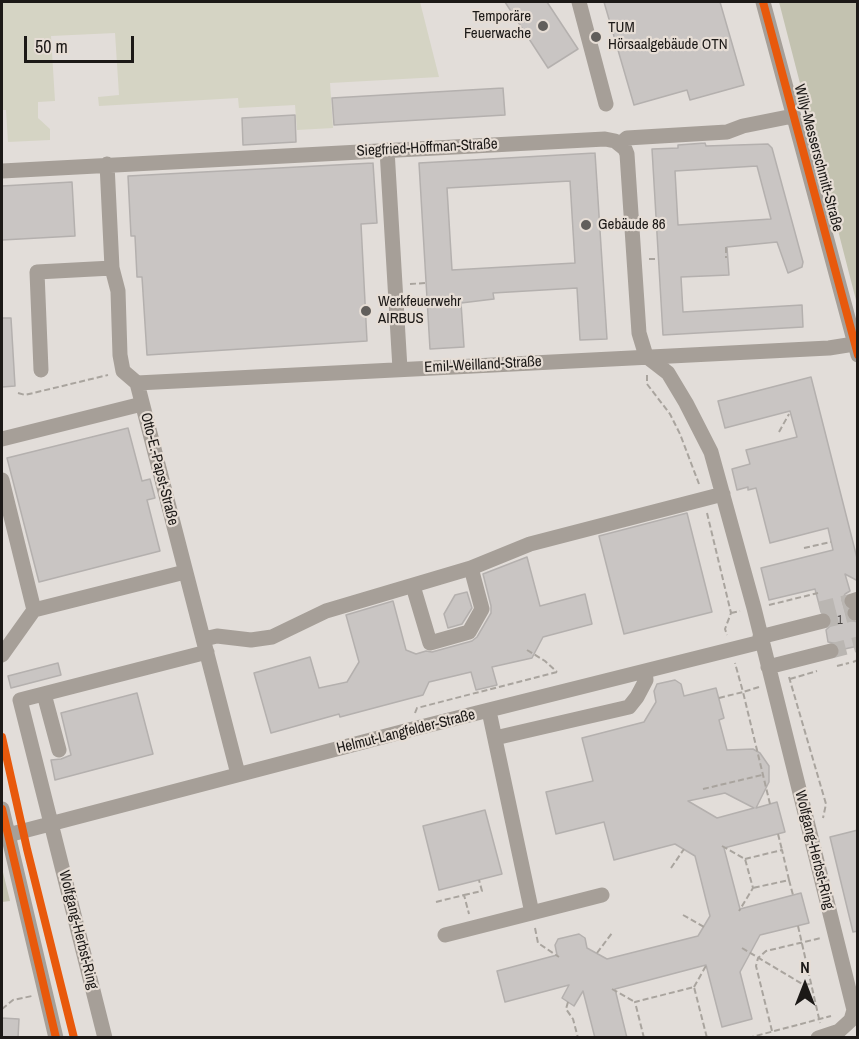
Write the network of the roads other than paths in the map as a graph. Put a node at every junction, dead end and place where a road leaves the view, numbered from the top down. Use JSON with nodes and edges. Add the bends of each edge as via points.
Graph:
{"nodes":[{"id":1,"x":579,"y":2,"type":"edge"},
{"id":2,"x":764,"y":2,"type":"edge"},
{"id":3,"x":606,"y":104,"type":"dead end"},
{"id":4,"x":793,"y":116,"type":"junction"},
{"id":5,"x":620,"y":144,"type":"junction"},
{"id":6,"x":387,"y":150,"type":"junction"},
{"id":7,"x":107,"y":164,"type":"junction"},
{"id":8,"x":2,"y":171,"type":"edge"},
{"id":9,"x":112,"y":268,"type":"junction"},
{"id":10,"x":856,"y":350,"type":"edge"},
{"id":11,"x":646,"y":356,"type":"junction"},
{"id":12,"x":400,"y":369,"type":"junction"},
{"id":13,"x":41,"y":370,"type":"dead end"},
{"id":14,"x":137,"y":383,"type":"junction"},
{"id":15,"x":142,"y":404,"type":"junction"},
{"id":16,"x":2,"y":439,"type":"edge"},
{"id":17,"x":2,"y":480,"type":"edge"},
{"id":18,"x":723,"y":494,"type":"junction"},
{"id":19,"x":471,"y":568,"type":"junction"},
{"id":20,"x":185,"y":572,"type":"junction"},
{"id":21,"x":413,"y":586,"type":"junction"},
{"id":22,"x":34,"y":610,"type":"junction"},
{"id":23,"x":821,"y":615,"type":"tunnel mouth"},
{"id":24,"x":761,"y":640,"type":"junction"},
{"id":25,"x":205,"y":645,"type":"junction"},
{"id":26,"x":831,"y":651,"type":"tunnel mouth"},
{"id":27,"x":2,"y":655,"type":"edge"},
{"id":28,"x":768,"y":667,"type":"junction"},
{"id":29,"x":645,"y":672,"type":"junction"},
{"id":30,"x":44,"y":694,"type":"junction"},
{"id":31,"x":489,"y":711,"type":"junction"},
{"id":32,"x":495,"y":738,"type":"junction"},
{"id":33,"x":58,"y":750,"type":"dead end"},
{"id":34,"x":238,"y":774,"type":"junction"},
{"id":35,"x":2,"y":809,"type":"edge"},
{"id":36,"x":51,"y":823,"type":"junction"},
{"id":37,"x":8,"y":835,"type":"junction"},
{"id":38,"x":602,"y":895,"type":"dead end"},
{"id":39,"x":532,"y":913,"type":"junction"},
{"id":40,"x":445,"y":935,"type":"dead end"},
{"id":41,"x":820,"y":1037,"type":"edge"},
{"id":42,"x":56,"y":1038,"type":"edge"},
{"id":43,"x":105,"y":1038,"type":"edge"}],
"edges":[{"from":1,"to":3,"type":"street"},
{"from":2,"to":4,"type":"street","name":"Willy-Messerschmitt-Straße"},
{"from":4,"to":5,"type":"street","name":"Siegfried-Hoffman-Straße","via":[[727,132],[627,138]]},
{"from":4,"to":10,"type":"street","name":"Willy-Messerschmitt-Straße"},
{"from":5,"to":6,"type":"street","name":"Siegfried-Hoffman-Straße","via":[[604,139]]},
{"from":5,"to":11,"type":"street","via":[[627,154],[639,333]]},
{"from":6,"to":7,"type":"street","name":"Siegfried-Hoffman-Straße"},
{"from":6,"to":12,"type":"street"},
{"from":7,"to":8,"type":"street","name":"Siegfried-Hoffman-Straße"},
{"from":7,"to":9,"type":"street"},
{"from":9,"to":13,"type":"street","via":[[37,272]]},
{"from":9,"to":14,"type":"street","via":[[118,291],[123,370]]},
{"from":10,"to":11,"type":"street","name":"Emil-Weilland-Straße"},
{"from":11,"to":12,"type":"street","name":"Emil-Weilland-Straße"},
{"from":11,"to":18,"type":"street","name":"Wolfgang-Herbst-Ring","via":[[668,374],[690,411],[711,452]]},
{"from":12,"to":14,"type":"street","name":"Emil-Weilland-Straße"},
{"from":14,"to":15,"type":"street","name":"Otto-E.-Papst-Straße"},
{"from":15,"to":16,"type":"street"},
{"from":15,"to":20,"type":"street","name":"Otto-E.-Papst-Straße"},
{"from":17,"to":22,"type":"street"},
{"from":18,"to":19,"type":"street","via":[[530,544]]},
{"from":18,"to":24,"type":"street","name":"Wolfgang-Herbst-Ring"},
{"from":19,"to":21,"type":"street"},
{"from":19,"to":21,"type":"street","via":[[482,609],[469,632],[430,643]]},
{"from":20,"to":22,"type":"street"},
{"from":20,"to":25,"type":"street","name":"Otto-E.-Papst-Straße"},
{"from":21,"to":25,"type":"street","via":[[326,611],[262,639],[217,636]]},
{"from":22,"to":27,"type":"street"},
{"from":23,"to":24,"type":"street","name":"Helmut-Langfelder-Straße"},
{"from":24,"to":28,"type":"street","name":"Wolfgang-Herbst-Ring"},
{"from":24,"to":29,"type":"street","name":"Helmut-Langfelder-Straße"},
{"from":25,"to":30,"type":"street"},
{"from":25,"to":34,"type":"street","name":"Otto-E.-Papst-Straße"},
{"from":26,"to":28,"type":"street"},
{"from":28,"to":41,"type":"street","name":"Wolfgang-Herbst-Ring","via":[[854,1011],[839,1031]]},
{"from":29,"to":31,"type":"street","name":"Helmut-Langfelder-Straße"},
{"from":29,"to":32,"type":"street","via":[[646,680],[629,707]]},
{"from":30,"to":33,"type":"street"},
{"from":30,"to":36,"type":"street","name":"Wolfgang-Herbst-Ring","via":[[20,700]]},
{"from":31,"to":32,"type":"street"},
{"from":31,"to":34,"type":"street","name":"Helmut-Langfelder-Straße"},
{"from":32,"to":39,"type":"street"},
{"from":34,"to":36,"type":"street","name":"Helmut-Langfelder-Straße"},
{"from":35,"to":37,"type":"street"},
{"from":36,"to":37,"type":"street","name":"Helmut-Langfelder-Straße"},
{"from":36,"to":43,"type":"street","name":"Wolfgang-Herbst-Ring"},
{"from":37,"to":42,"type":"street"},
{"from":38,"to":39,"type":"street"},
{"from":39,"to":40,"type":"street"}]}
